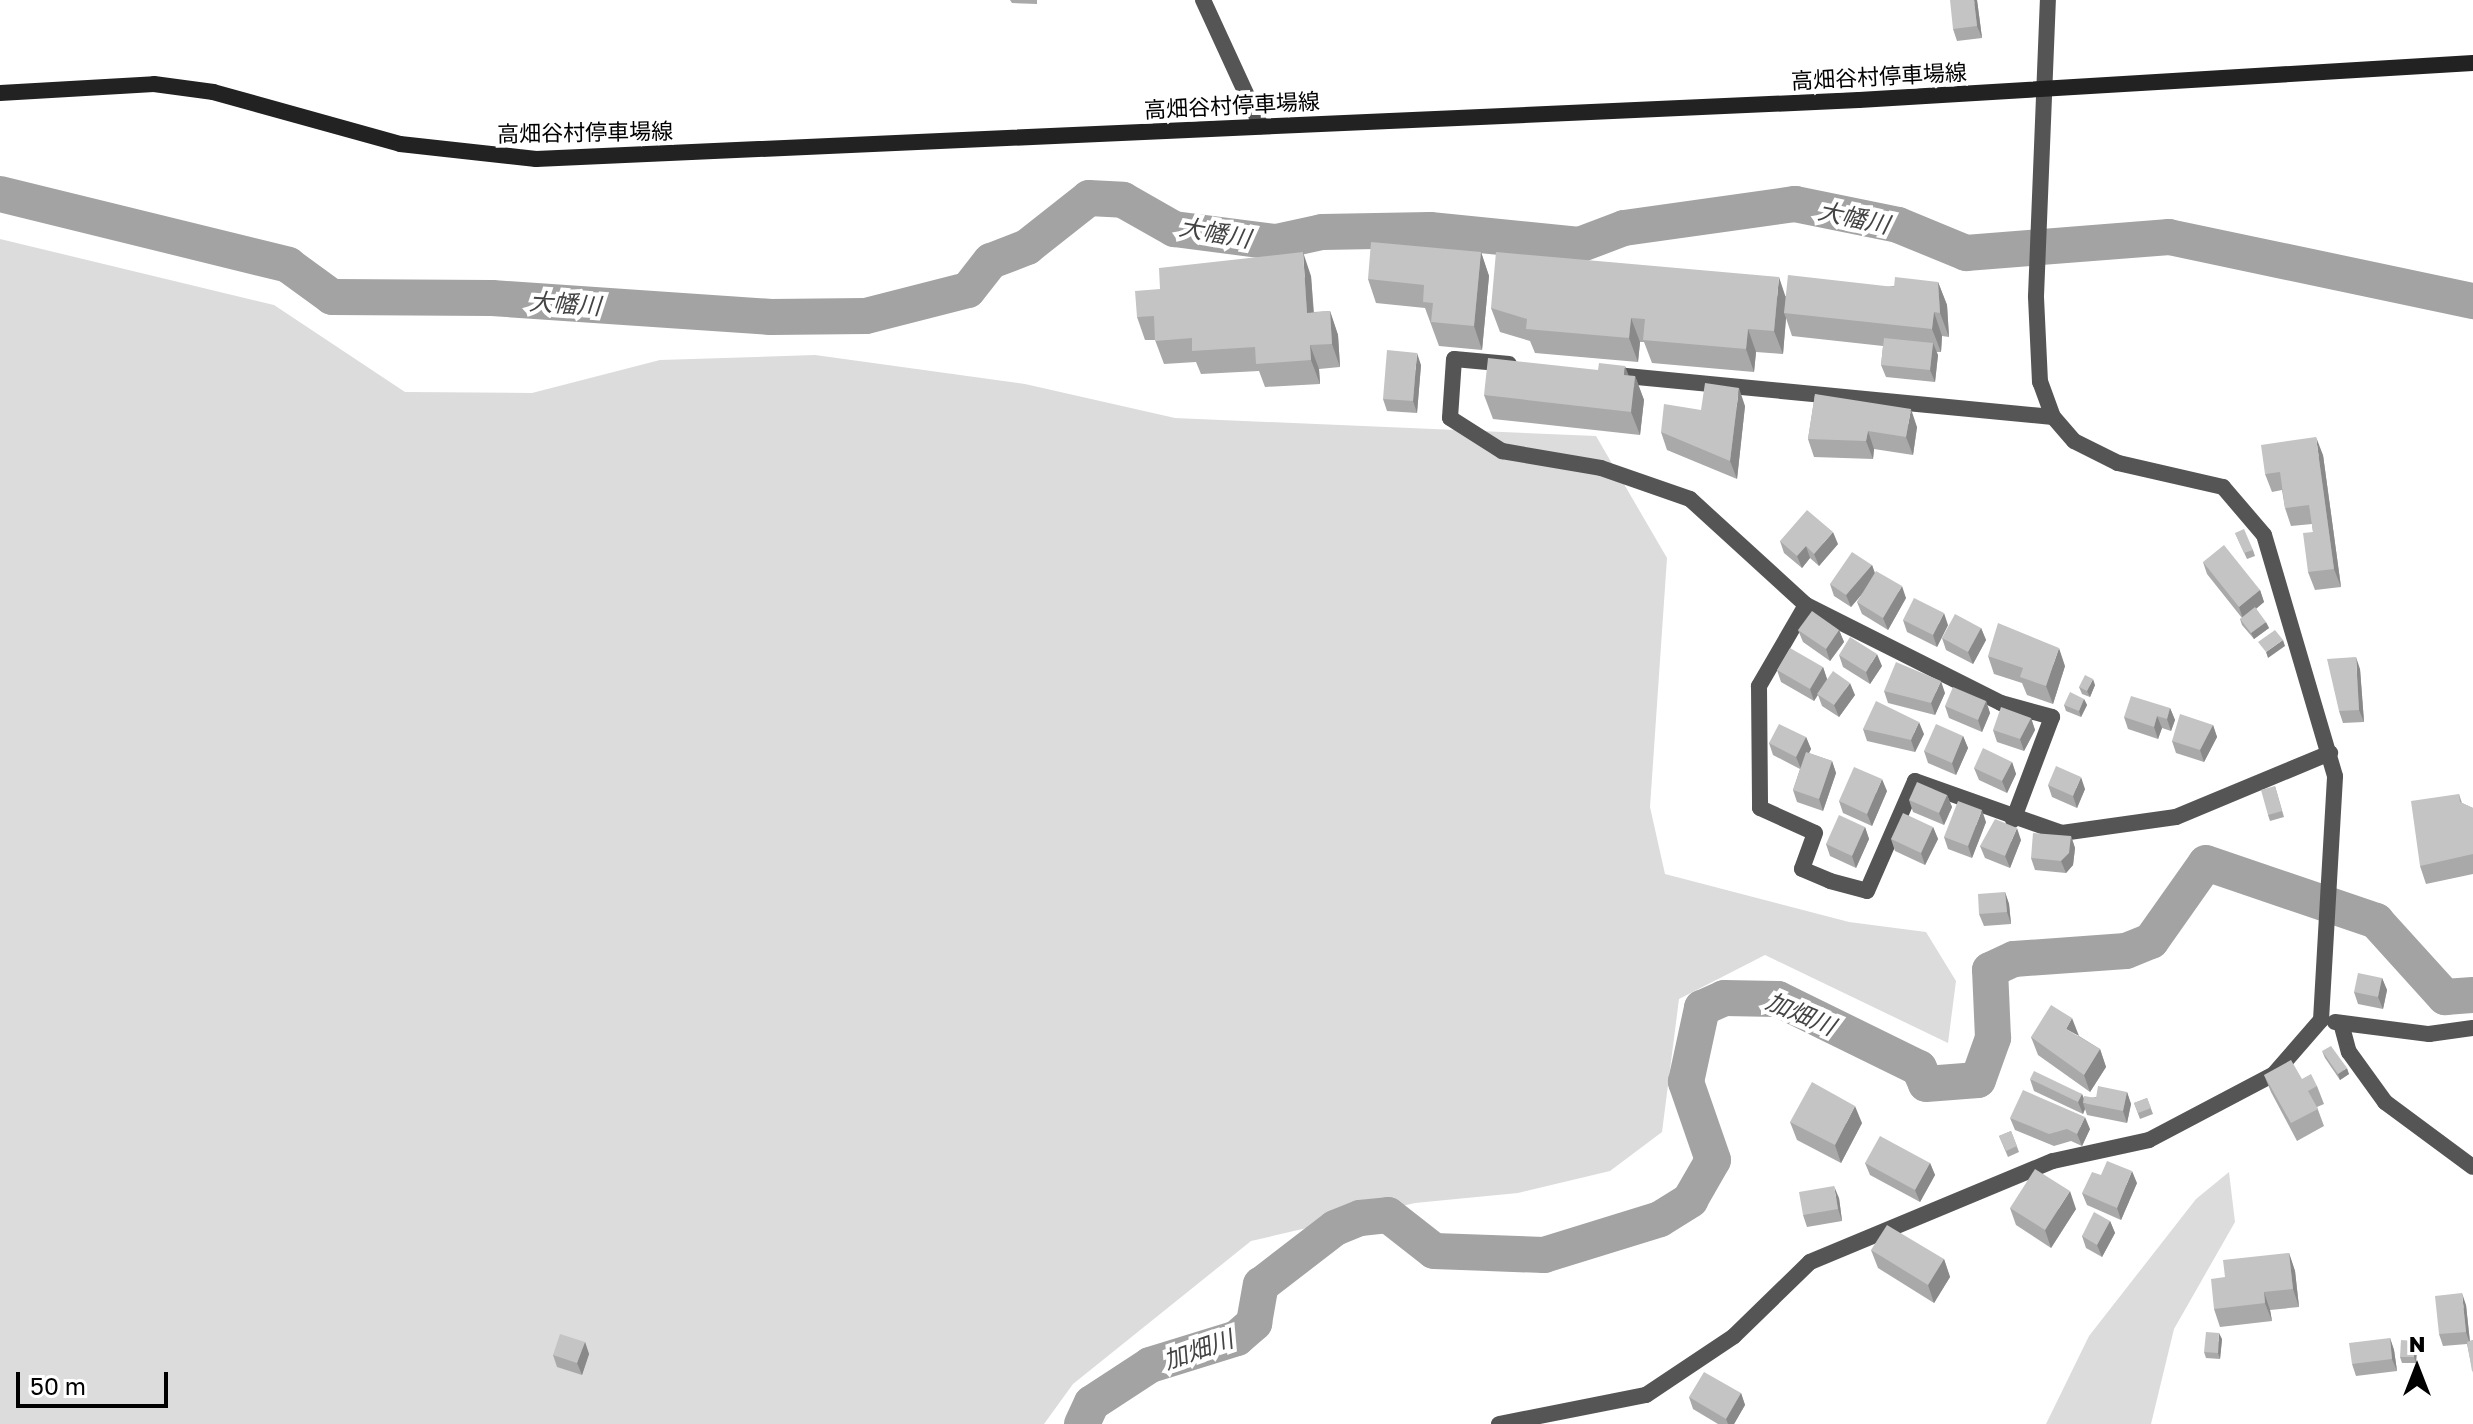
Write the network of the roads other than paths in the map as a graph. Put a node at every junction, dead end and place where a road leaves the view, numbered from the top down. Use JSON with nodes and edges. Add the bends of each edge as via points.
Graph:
{"nodes":[{"id":1,"x":1203,"y":0,"type":"edge"},
{"id":2,"x":2048,"y":0,"type":"edge"},
{"id":3,"x":2473,"y":63,"type":"edge"},
{"id":4,"x":2048,"y":89,"type":"junction"},
{"id":5,"x":0,"y":93,"type":"edge"},
{"id":6,"x":1261,"y":126,"type":"junction"},
{"id":7,"x":1532,"y":366,"type":"edge"},
{"id":8,"x":1593,"y":373,"type":"edge"},
{"id":9,"x":2053,"y":417,"type":"junction"},
{"id":10,"x":1806,"y":605,"type":"junction"},
{"id":11,"x":2330,"y":753,"type":"junction"},
{"id":12,"x":2013,"y":820,"type":"junction"},
{"id":13,"x":2321,"y":1020,"type":"junction"},
{"id":14,"x":2341,"y":1023,"type":"junction"},
{"id":15,"x":2473,"y":1028,"type":"edge"},
{"id":16,"x":2473,"y":1167,"type":"edge"},
{"id":17,"x":1499,"y":1424,"type":"edge"}],
"edges":[{"from":1,"to":6,"type":"street"},
{"from":2,"to":4,"type":"street"},
{"from":3,"to":4,"type":"main road","name":"高畑谷村停車場線"},
{"from":4,"to":6,"type":"main road","name":"高畑谷村停車場線"},
{"from":4,"to":9,"type":"street","via":[[2036,296],[2040,382]]},
{"from":5,"to":6,"type":"main road","name":"高畑谷村停車場線","via":[[168,86],[400,144],[536,159]]},
{"from":7,"to":10,"type":"street","via":[[1454,359],[1450,418],[1502,451],[1601,468],[1690,499]]},
{"from":8,"to":9,"type":"street"},
{"from":9,"to":11,"type":"street","via":[[2096,455],[2223,487],[2250,510],[2264,535]]},
{"from":10,"to":12,"type":"street","via":[[2001,703],[2052,717]]},
{"from":10,"to":12,"type":"street","via":[[1759,686],[1760,808],[1815,833],[1802,869],[1867,891],[1915,781]]},
{"from":11,"to":12,"type":"street","via":[[2133,828],[2062,833]]},
{"from":11,"to":13,"type":"street","via":[[2338,807]]},
{"from":13,"to":14,"type":"street"},
{"from":13,"to":17,"type":"street","via":[[2274,1074],[2149,1140],[2053,1161],[1810,1262],[1734,1336],[1646,1395]]},
{"from":14,"to":15,"type":"street","via":[[2429,1034]]},
{"from":14,"to":16,"type":"street","via":[[2349,1052],[2385,1102]]}]}
